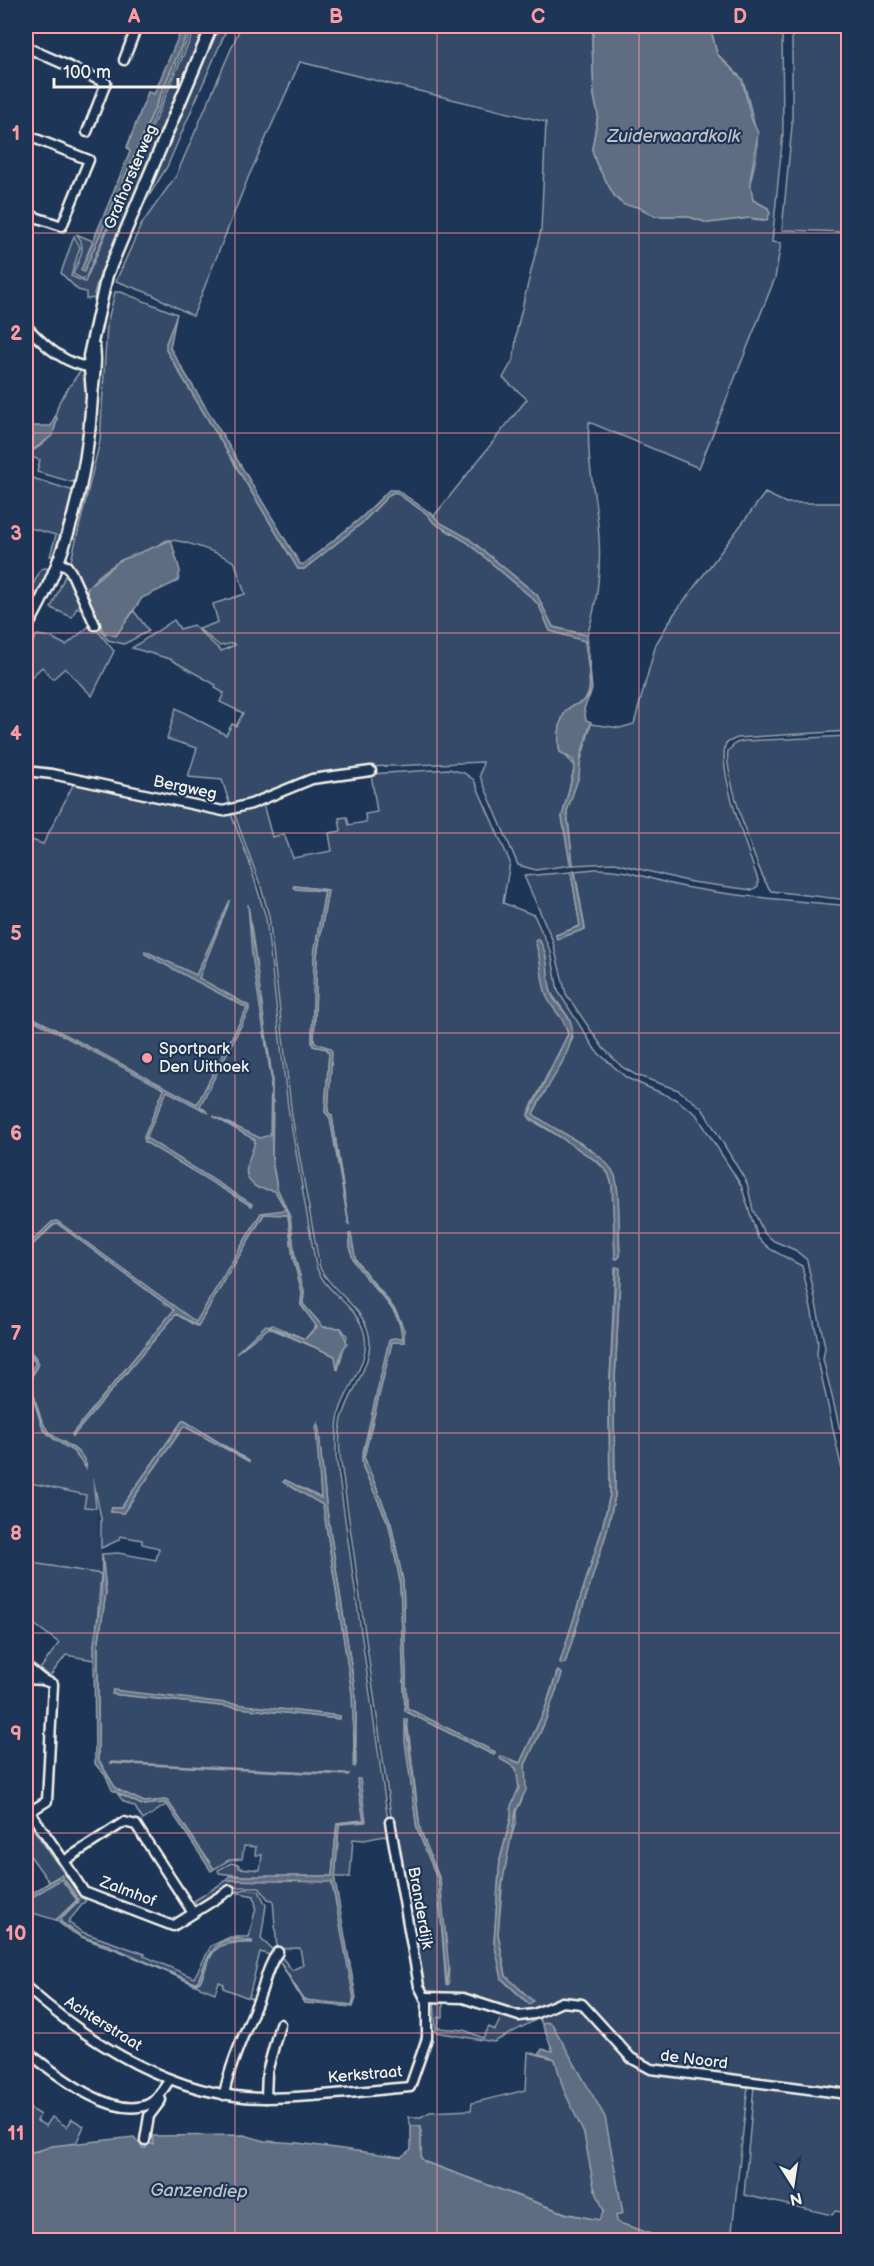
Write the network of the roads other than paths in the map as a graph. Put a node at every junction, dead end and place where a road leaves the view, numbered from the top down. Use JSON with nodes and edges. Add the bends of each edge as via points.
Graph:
{"nodes":[{"id":1,"x":137,"y":26,"type":"edge"},
{"id":2,"x":212,"y":26,"type":"edge"},
{"id":3,"x":26,"y":47,"type":"edge"},
{"id":4,"x":124,"y":60,"type":"dead end"},
{"id":5,"x":87,"y":132,"type":"dead end"},
{"id":6,"x":26,"y":135,"type":"edge"},
{"id":7,"x":26,"y":213,"type":"edge"},
{"id":8,"x":26,"y":326,"type":"edge"},
{"id":9,"x":92,"y":368,"type":"junction"},
{"id":10,"x":57,"y":562,"type":"junction"},
{"id":11,"x":95,"y":624,"type":"dead end"},
{"id":12,"x":26,"y":628,"type":"edge"},
{"id":13,"x":26,"y":771,"type":"edge"},
{"id":14,"x":371,"y":771,"type":"dead end"},
{"id":15,"x":26,"y":1666,"type":"edge"},
{"id":16,"x":26,"y":1679,"type":"edge"},
{"id":17,"x":43,"y":1680,"type":"junction"},
{"id":18,"x":28,"y":1813,"type":"edge"},
{"id":19,"x":390,"y":1822,"type":"dead end"},
{"id":20,"x":64,"y":1862,"type":"junction"},
{"id":21,"x":230,"y":1890,"type":"dead end"},
{"id":22,"x":193,"y":1913,"type":"junction"},
{"id":23,"x":278,"y":1952,"type":"dead end"},
{"id":24,"x":26,"y":1987,"type":"edge"},
{"id":25,"x":426,"y":1997,"type":"junction"},
{"id":26,"x":280,"y":2024,"type":"dead end"},
{"id":27,"x":26,"y":2051,"type":"edge"},
{"id":28,"x":170,"y":2079,"type":"junction"},
{"id":29,"x":849,"y":2094,"type":"edge"},
{"id":30,"x":224,"y":2095,"type":"junction"},
{"id":31,"x":159,"y":2096,"type":"junction"},
{"id":32,"x":266,"y":2098,"type":"junction"},
{"id":33,"x":145,"y":2140,"type":"dead end"}],
"edges":[{"from":1,"to":4,"type":"street"},
{"from":2,"to":9,"type":"main road","name":"Grafhorsterweg","via":[[111,264],[99,305]]},
{"from":3,"to":5,"type":"street","via":[[106,83]]},
{"from":6,"to":7,"type":"street","via":[[89,160],[62,226]]},
{"from":8,"to":9,"type":"street","via":[[62,358],[77,367]]},
{"from":9,"to":10,"type":"main road","name":"Grafhorsterweg","via":[[87,453]]},
{"from":10,"to":11,"type":"street","via":[[71,572]]},
{"from":10,"to":12,"type":"main road","name":"Grafhorsterweg"},
{"from":13,"to":14,"type":"street","name":"Bergweg","via":[[223,811],[312,779]]},
{"from":15,"to":17,"type":"street"},
{"from":16,"to":17,"type":"street"},
{"from":17,"to":18,"type":"street","via":[[53,1684],[47,1801]]},
{"from":18,"to":20,"type":"street"},
{"from":19,"to":25,"type":"street","name":"Branderdijk","via":[[419,1986]]},
{"from":20,"to":22,"type":"street","name":"Zalmhof","via":[[84,1892],[173,1926]]},
{"from":20,"to":22,"type":"street","name":"Zalmhof","via":[[124,1822],[131,1822]]},
{"from":21,"to":22,"type":"street","name":"Zalmhof"},
{"from":23,"to":30,"type":"street","via":[[269,1964]]},
{"from":24,"to":28,"type":"street","name":"Achterstraat","via":[[86,2033]]},
{"from":25,"to":29,"type":"street","name":"de Noord","via":[[463,1998],[519,2016],[534,2014],[562,2001],[576,2002],[589,2008],[632,2058],[651,2069]]},
{"from":25,"to":32,"type":"street","name":"Kerkstraat","via":[[427,2038],[410,2087]]},
{"from":26,"to":32,"type":"street","via":[[267,2072]]},
{"from":27,"to":31,"type":"street","via":[[103,2101],[140,2106]]},
{"from":28,"to":30,"type":"street","name":"Kerkstraat"},
{"from":28,"to":31,"type":"street"},
{"from":30,"to":32,"type":"street","name":"Kerkstraat"},
{"from":31,"to":33,"type":"street","via":[[161,2100],[149,2116]]}]}
